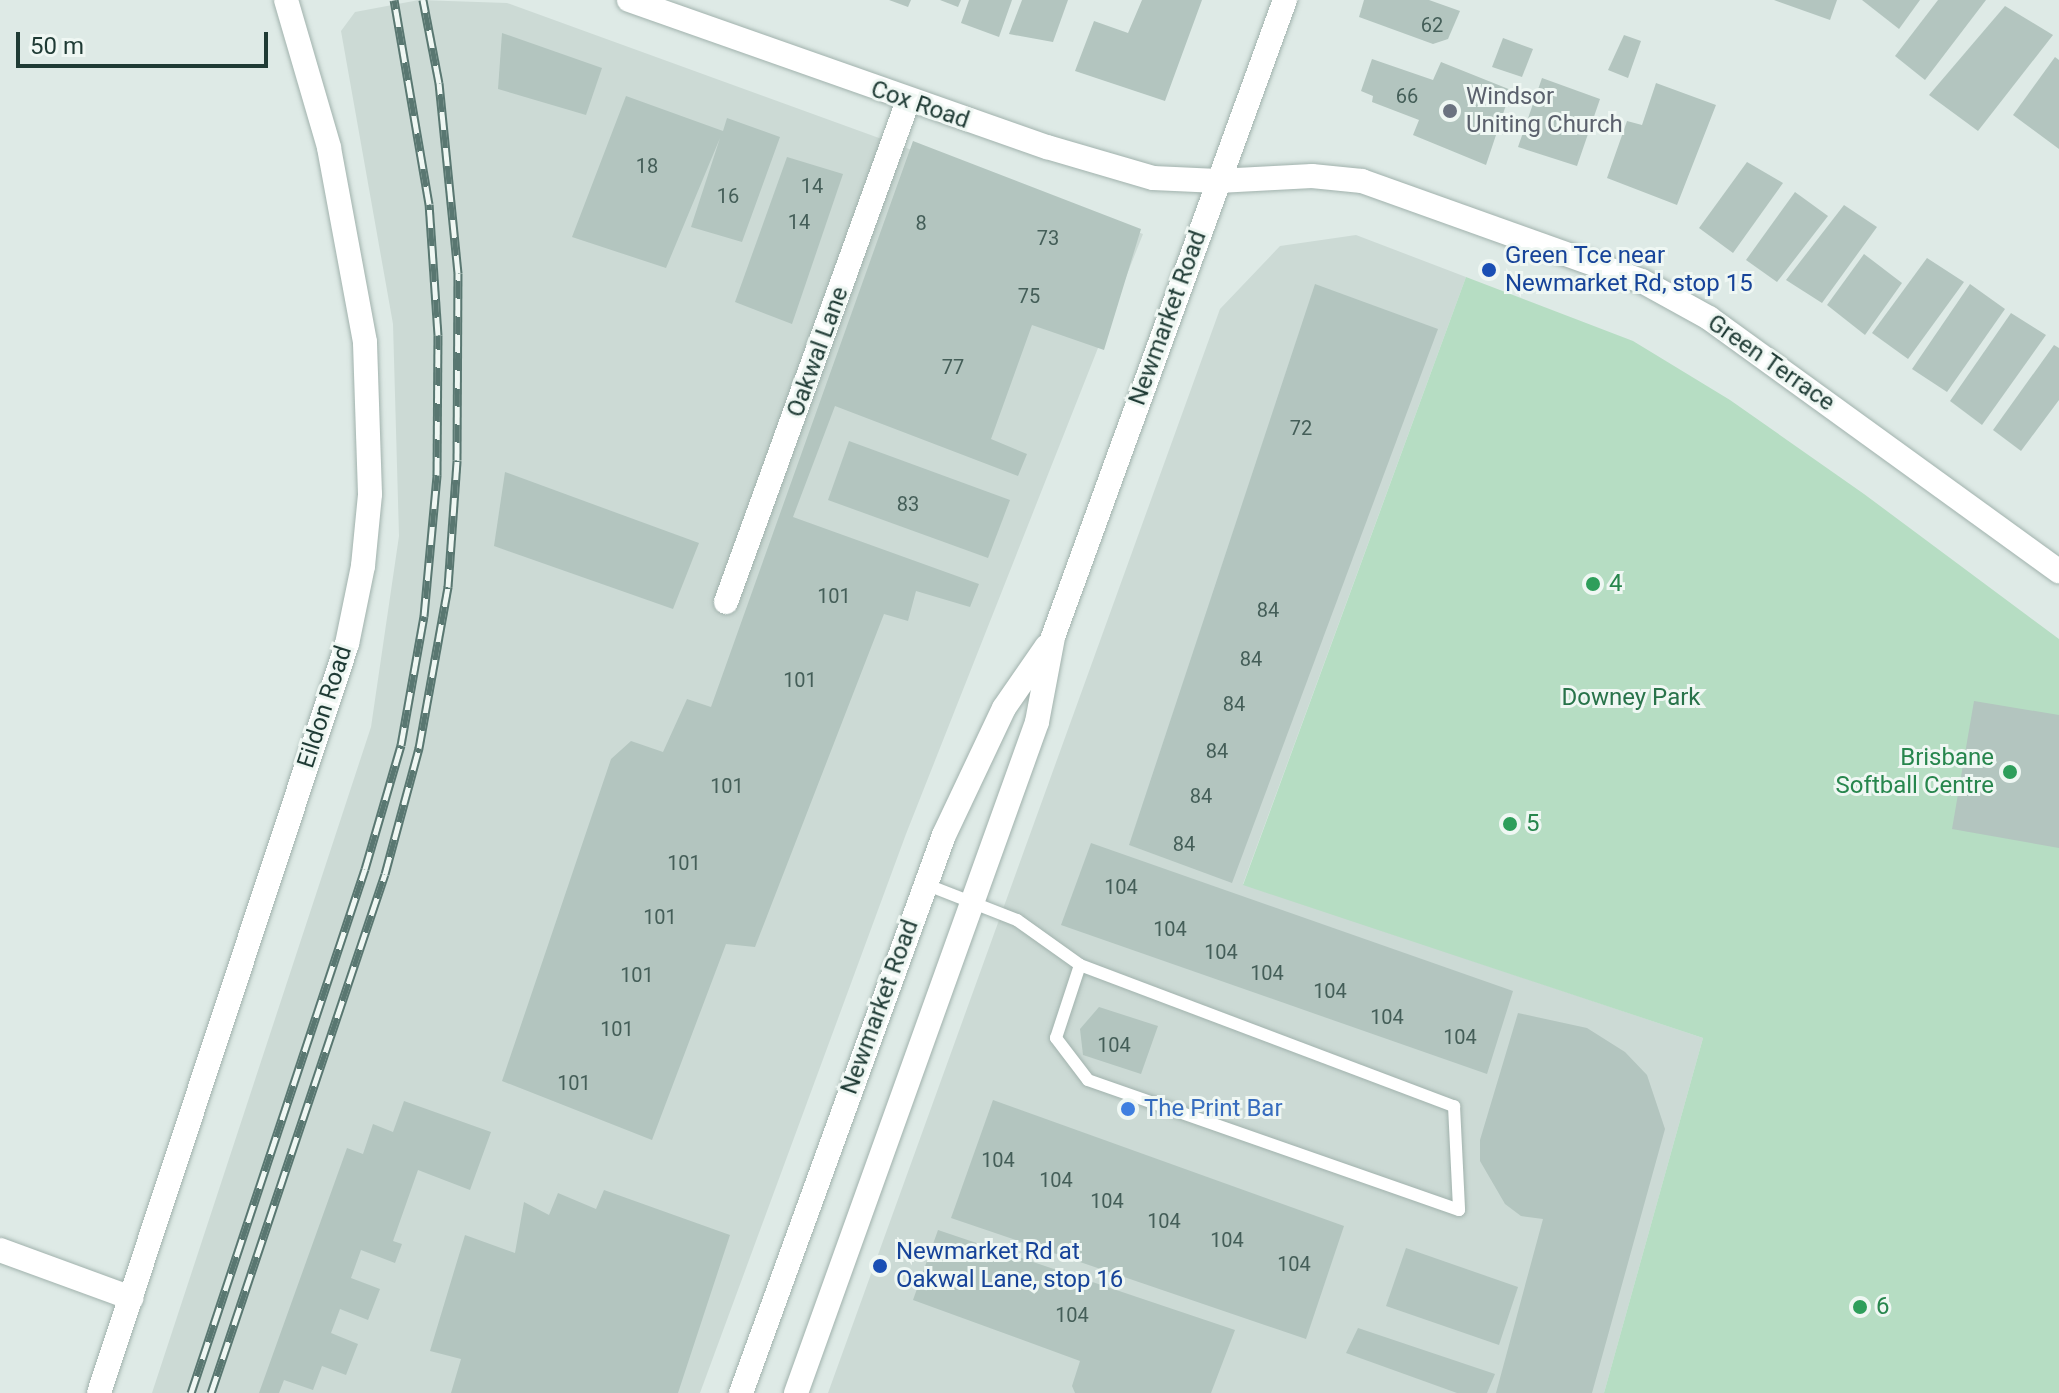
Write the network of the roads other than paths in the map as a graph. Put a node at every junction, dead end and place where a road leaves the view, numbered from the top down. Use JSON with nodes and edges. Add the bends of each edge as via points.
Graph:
{"nodes":[{"id":1,"x":286,"y":0,"type":"edge"},
{"id":2,"x":629,"y":0,"type":"edge"},
{"id":3,"x":1285,"y":0,"type":"edge"},
{"id":4,"x":908,"y":101,"type":"junction"},
{"id":5,"x":1218,"y":181,"type":"junction"},
{"id":6,"x":2059,"y":571,"type":"edge"},
{"id":7,"x":726,"y":602,"type":"dead end"},
{"id":8,"x":1053,"y":637,"type":"junction"},
{"id":9,"x":925,"y":884,"type":"junction"},
{"id":10,"x":973,"y":902,"type":"junction"},
{"id":11,"x":1080,"y":965,"type":"junction"},
{"id":12,"x":0,"y":1250,"type":"edge"},
{"id":13,"x":131,"y":1298,"type":"junction"},
{"id":14,"x":99,"y":1393,"type":"edge"},
{"id":15,"x":741,"y":1393,"type":"edge"},
{"id":16,"x":796,"y":1393,"type":"edge"}],
"edges":[{"from":1,"to":13,"type":"street","name":"Eildon Road","via":[[329,147],[365,342],[370,494],[363,566],[347,644]]},
{"from":2,"to":4,"type":"street","name":"Cox Road"},
{"from":3,"to":5,"type":"street","name":"Newmarket Road"},
{"from":4,"to":5,"type":"street","name":"Cox Road","via":[[1153,178]]},
{"from":4,"to":7,"type":"street","name":"Oakwal Lane"},
{"from":5,"to":6,"type":"street","name":"Green Terrace","via":[[1312,176],[1362,181],[1642,281],[1709,318]]},
{"from":5,"to":8,"type":"street","name":"Newmarket Road"},
{"from":8,"to":9,"type":"street","name":"Newmarket Road","via":[[1004,708]]},
{"from":8,"to":10,"type":"street","name":"Newmarket Road","via":[[1037,722]]},
{"from":9,"to":10,"type":"lane"},
{"from":9,"to":15,"type":"street","name":"Newmarket Road"},
{"from":10,"to":11,"type":"lane","via":[[1035,930]]},
{"from":10,"to":16,"type":"street","name":"Newmarket Road"},
{"from":11,"to":11,"type":"lane","via":[[1454,1106],[1459,1210],[1088,1080],[1056,1038]]},
{"from":12,"to":13,"type":"street"},
{"from":13,"to":14,"type":"street","name":"Eildon Road"}]}
